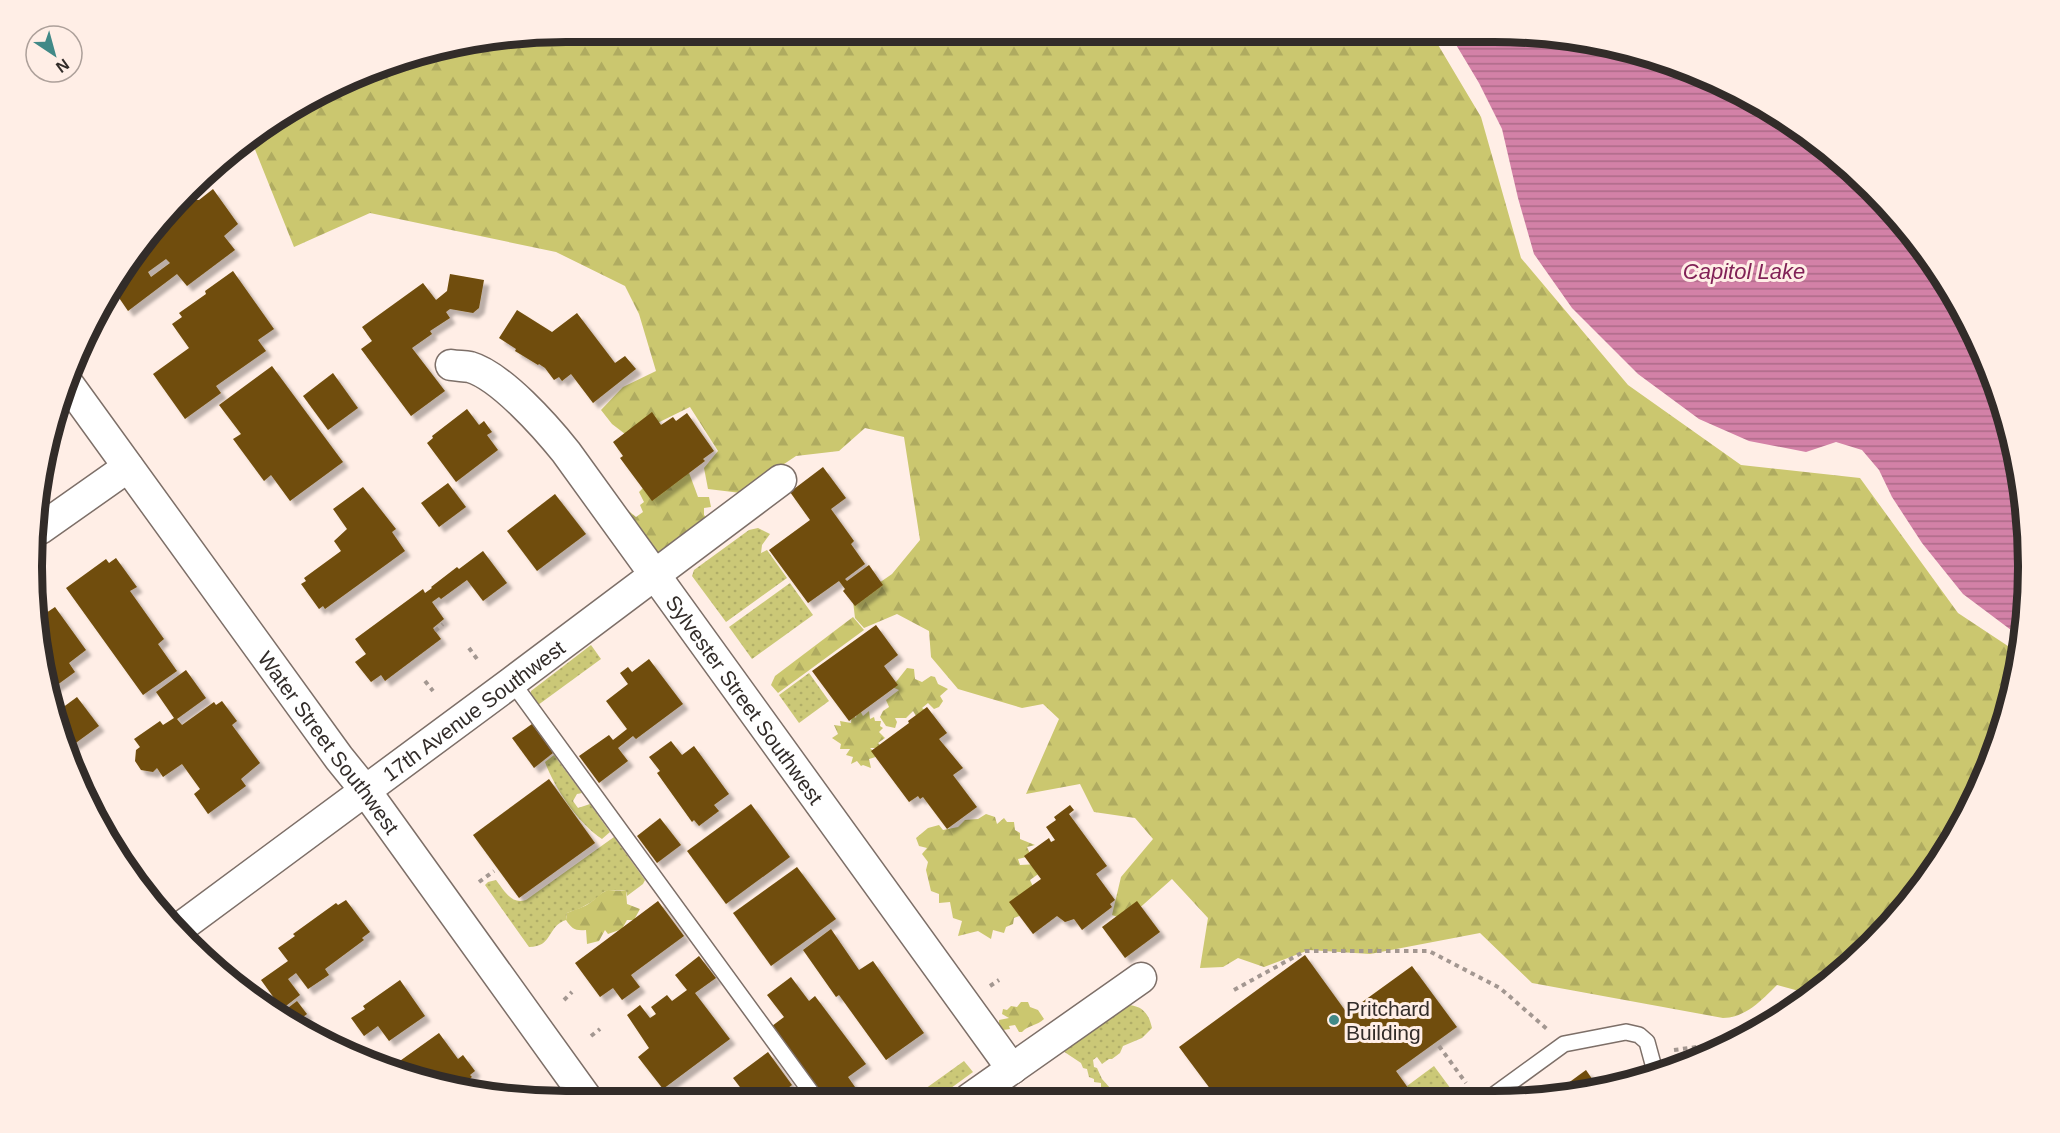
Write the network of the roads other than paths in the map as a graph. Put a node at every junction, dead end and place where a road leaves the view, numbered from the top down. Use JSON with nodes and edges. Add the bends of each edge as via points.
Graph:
{"nodes":[{"id":1,"x":452,"y":365,"type":"dead end"},
{"id":2,"x":73,"y":390,"type":"edge"},
{"id":3,"x":128,"y":467,"type":"junction"},
{"id":4,"x":781,"y":480,"type":"dead end"},
{"id":5,"x":43,"y":527,"type":"edge"},
{"id":6,"x":654,"y":576,"type":"junction"},
{"id":7,"x":512,"y":682,"type":"junction"},
{"id":8,"x":365,"y":790,"type":"junction"},
{"id":9,"x":184,"y":925,"type":"edge"},
{"id":10,"x":1141,"y":978,"type":"dead end"},
{"id":11,"x":1652,"y":1059,"type":"road end"},
{"id":12,"x":1012,"y":1069,"type":"junction"},
{"id":13,"x":582,"y":1091,"type":"edge"},
{"id":14,"x":809,"y":1091,"type":"edge"},
{"id":15,"x":980,"y":1091,"type":"edge"},
{"id":16,"x":1500,"y":1091,"type":"edge"}],
"edges":[{"from":1,"to":6,"type":"street","name":"Sylvester Street Southwest","via":[[472,368],[494,380],[547,429]]},
{"from":2,"to":3,"type":"street","name":"Water Street Southwest"},
{"from":3,"to":5,"type":"street"},
{"from":3,"to":8,"type":"street","name":"Water Street Southwest"},
{"from":4,"to":6,"type":"street","name":"17th Avenue Southwest"},
{"from":6,"to":7,"type":"street","name":"17th Avenue Southwest"},
{"from":6,"to":12,"type":"street","name":"Sylvester Street Southwest"},
{"from":7,"to":8,"type":"street","name":"17th Avenue Southwest"},
{"from":7,"to":14,"type":"lane"},
{"from":8,"to":9,"type":"street","name":"17th Avenue Southwest"},
{"from":8,"to":13,"type":"street","name":"Water Street Southwest"},
{"from":10,"to":12,"type":"street"},
{"from":11,"to":16,"type":"lane","via":[[1647,1042],[1626,1032],[1564,1044]]},
{"from":12,"to":15,"type":"street"}]}
